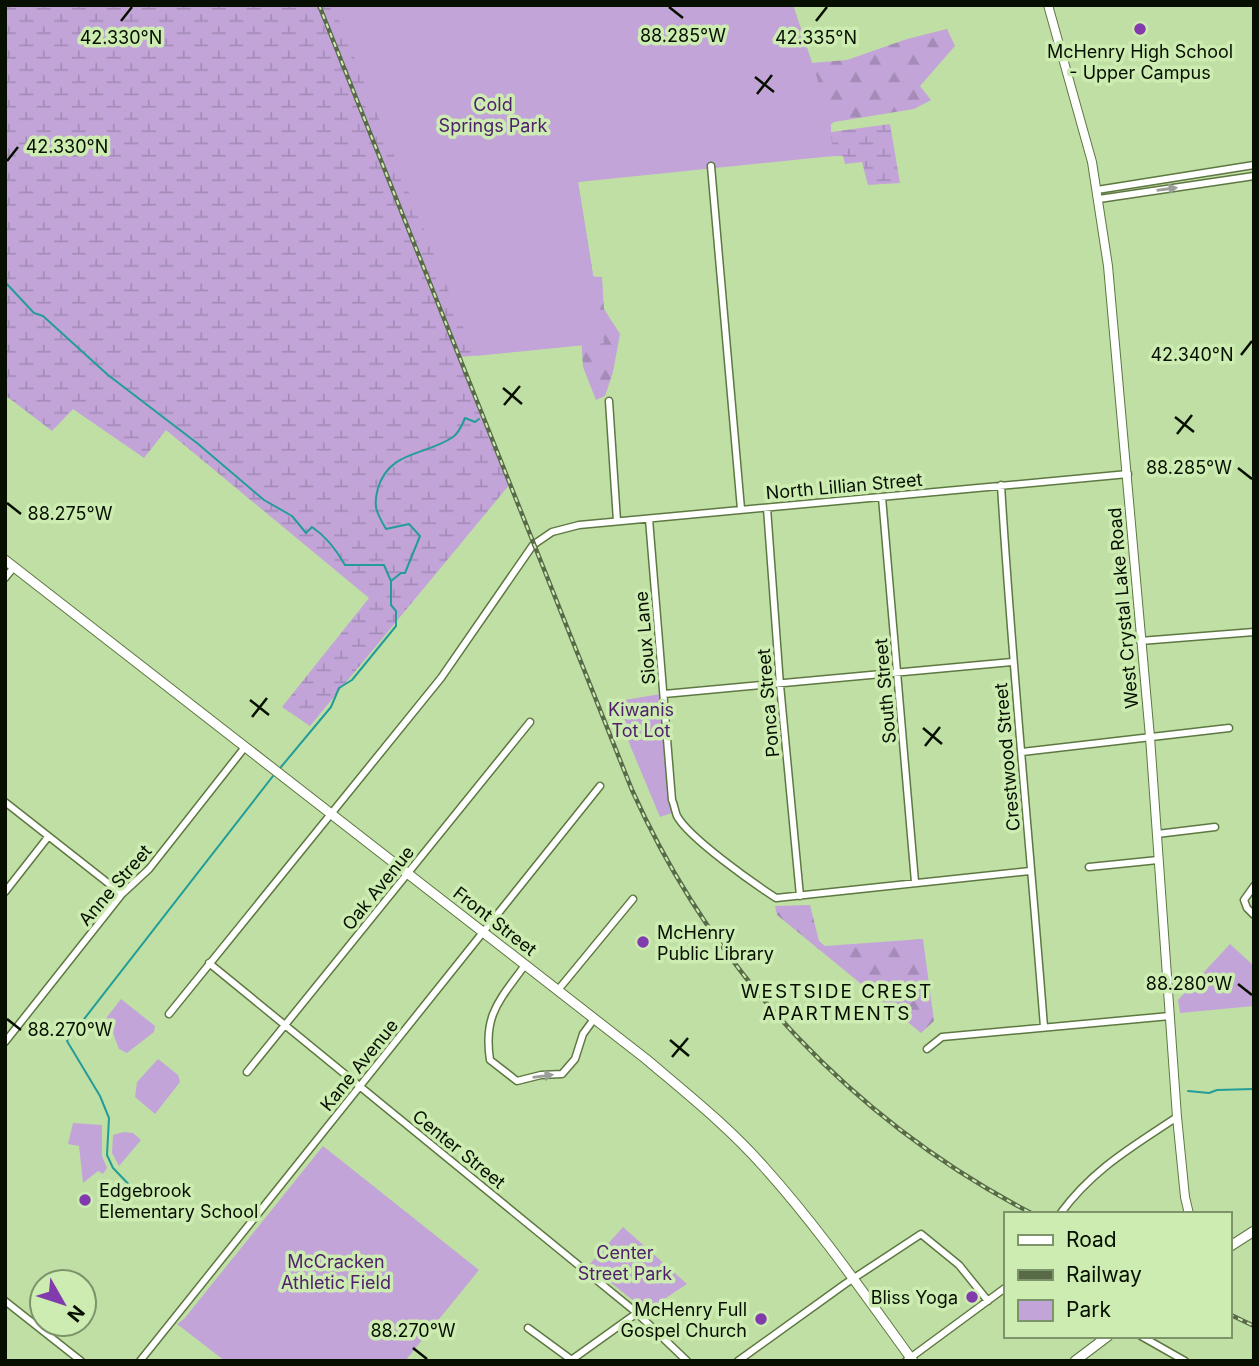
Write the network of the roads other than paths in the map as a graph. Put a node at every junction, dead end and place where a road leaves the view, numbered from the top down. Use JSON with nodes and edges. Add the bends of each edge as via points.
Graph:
{"nodes":[{"id":1,"x":1048,"y":5,"type":"edge"},
{"id":2,"x":1254,"y":164,"type":"edge"},
{"id":3,"x":711,"y":166,"type":"dead end"},
{"id":4,"x":1254,"y":176,"type":"edge"},
{"id":5,"x":1098,"y":194,"type":"junction"},
{"id":6,"x":609,"y":401,"type":"dead end"},
{"id":7,"x":1128,"y":474,"type":"junction"},
{"id":8,"x":1001,"y":485,"type":"junction"},
{"id":9,"x":882,"y":497,"type":"junction"},
{"id":10,"x":767,"y":508,"type":"junction"},
{"id":11,"x":741,"y":509,"type":"junction"},
{"id":12,"x":649,"y":520,"type":"junction"},
{"id":13,"x":617,"y":522,"type":"junction"},
{"id":14,"x":5,"y":560,"type":"edge"},
{"id":15,"x":14,"y":567,"type":"junction"},
{"id":16,"x":5,"y":578,"type":"edge"},
{"id":17,"x":1254,"y":632,"type":"edge"},
{"id":18,"x":1140,"y":641,"type":"junction"},
{"id":19,"x":1012,"y":662,"type":"junction"},
{"id":20,"x":898,"y":673,"type":"junction"},
{"id":21,"x":780,"y":685,"type":"junction"},
{"id":22,"x":664,"y":694,"type":"junction"},
{"id":23,"x":530,"y":722,"type":"dead end"},
{"id":24,"x":1229,"y":728,"type":"dead end"},
{"id":25,"x":1150,"y":737,"type":"junction"},
{"id":26,"x":245,"y":747,"type":"junction"},
{"id":27,"x":1022,"y":752,"type":"junction"},
{"id":28,"x":600,"y":786,"type":"dead end"},
{"id":29,"x":5,"y":802,"type":"edge"},
{"id":30,"x":331,"y":812,"type":"junction"},
{"id":31,"x":1215,"y":827,"type":"dead end"},
{"id":32,"x":1157,"y":834,"type":"junction"},
{"id":33,"x":48,"y":837,"type":"junction"},
{"id":34,"x":1158,"y":860,"type":"junction"},
{"id":35,"x":1089,"y":867,"type":"dead end"},
{"id":36,"x":1030,"y":871,"type":"junction"},
{"id":37,"x":408,"y":873,"type":"junction"},
{"id":38,"x":915,"y":882,"type":"junction"},
{"id":39,"x":1254,"y":886,"type":"edge"},
{"id":40,"x":5,"y":892,"type":"edge"},
{"id":41,"x":122,"y":894,"type":"junction"},
{"id":42,"x":800,"y":896,"type":"junction"},
{"id":43,"x":633,"y":899,"type":"dead end"},
{"id":44,"x":1254,"y":915,"type":"edge"},
{"id":45,"x":483,"y":932,"type":"junction"},
{"id":46,"x":209,"y":963,"type":"junction"},
{"id":47,"x":525,"y":965,"type":"junction"},
{"id":48,"x":558,"y":990,"type":"junction"},
{"id":49,"x":169,"y":1014,"type":"dead end"},
{"id":50,"x":1170,"y":1016,"type":"junction"},
{"id":51,"x":594,"y":1019,"type":"junction"},
{"id":52,"x":285,"y":1024,"type":"junction"},
{"id":53,"x":1044,"y":1027,"type":"junction"},
{"id":54,"x":5,"y":1042,"type":"edge"},
{"id":55,"x":927,"y":1049,"type":"dead end"},
{"id":56,"x":247,"y":1072,"type":"dead end"},
{"id":57,"x":360,"y":1085,"type":"junction"},
{"id":58,"x":1177,"y":1117,"type":"junction"},
{"id":59,"x":1062,"y":1212,"type":"edge"},
{"id":60,"x":1189,"y":1212,"type":"edge"},
{"id":61,"x":1254,"y":1231,"type":"edge"},
{"id":62,"x":1231,"y":1246,"type":"edge"},
{"id":63,"x":853,"y":1279,"type":"junction"},
{"id":64,"x":1004,"y":1289,"type":"edge"},
{"id":65,"x":5,"y":1301,"type":"edge"},
{"id":66,"x":988,"y":1301,"type":"junction"},
{"id":67,"x":637,"y":1313,"type":"junction"},
{"id":68,"x":528,"y":1328,"type":"dead end"},
{"id":69,"x":1105,"y":1338,"type":"edge"},
{"id":70,"x":1145,"y":1338,"type":"edge"},
{"id":71,"x":910,"y":1360,"type":"edge"},
{"id":72,"x":81,"y":1361,"type":"edge"},
{"id":73,"x":140,"y":1361,"type":"edge"},
{"id":74,"x":571,"y":1361,"type":"edge"},
{"id":75,"x":687,"y":1361,"type":"edge"},
{"id":76,"x":737,"y":1361,"type":"edge"},
{"id":77,"x":1075,"y":1361,"type":"edge"},
{"id":78,"x":1185,"y":1361,"type":"edge"}],
"edges":[{"from":1,"to":5,"type":"street","name":"West Crystal Lake Road"},
{"from":2,"to":5,"type":"street"},
{"from":3,"to":11,"type":"street"},
{"from":5,"to":4,"type":"street","one_way":true},
{"from":5,"to":7,"type":"street","name":"West Crystal Lake Road"},
{"from":6,"to":13,"type":"street"},
{"from":7,"to":8,"type":"street","name":"North Lillian Street"},
{"from":7,"to":18,"type":"street","name":"West Crystal Lake Road"},
{"from":8,"to":9,"type":"street","name":"North Lillian Street"},
{"from":8,"to":19,"type":"street","name":"Crestwood Street"},
{"from":9,"to":10,"type":"street","name":"North Lillian Street"},
{"from":9,"to":20,"type":"street","name":"South Street"},
{"from":10,"to":11,"type":"street","name":"North Lillian Street"},
{"from":10,"to":21,"type":"street","name":"Ponca Street"},
{"from":11,"to":12,"type":"street","name":"North Lillian Street"},
{"from":12,"to":13,"type":"street","name":"North Lillian Street"},
{"from":12,"to":22,"type":"street","name":"Sioux Lane"},
{"from":13,"to":30,"type":"street","name":"North Lillian Street","via":[[564,528],[533,545],[441,678]]},
{"from":14,"to":15,"type":"main road","name":"Front Street"},
{"from":15,"to":16,"type":"street"},
{"from":15,"to":26,"type":"main road","name":"Front Street"},
{"from":17,"to":18,"type":"street"},
{"from":18,"to":25,"type":"street","name":"West Crystal Lake Road"},
{"from":19,"to":20,"type":"street"},
{"from":19,"to":27,"type":"street","name":"Crestwood Street"},
{"from":20,"to":21,"type":"street"},
{"from":20,"to":38,"type":"street","name":"South Street"},
{"from":21,"to":22,"type":"street"},
{"from":21,"to":42,"type":"street","name":"Ponca Street"},
{"from":22,"to":42,"type":"street","name":"Sioux Lane","via":[[677,816],[692,834],[756,885],[776,898]]},
{"from":23,"to":37,"type":"street","name":"Oak Avenue"},
{"from":24,"to":25,"type":"street"},
{"from":25,"to":27,"type":"street"},
{"from":25,"to":32,"type":"street","name":"West Crystal Lake Road"},
{"from":26,"to":30,"type":"main road","name":"Front Street"},
{"from":26,"to":41,"type":"street","name":"Anne Street","via":[[149,869]]},
{"from":27,"to":36,"type":"street","name":"Crestwood Street"},
{"from":28,"to":45,"type":"street","name":"Kane Avenue"},
{"from":29,"to":33,"type":"street"},
{"from":30,"to":37,"type":"main road","name":"Front Street"},
{"from":30,"to":46,"type":"street"},
{"from":31,"to":32,"type":"street"},
{"from":32,"to":34,"type":"street","name":"West Crystal Lake Road"},
{"from":33,"to":40,"type":"street"},
{"from":33,"to":41,"type":"street"},
{"from":34,"to":35,"type":"street"},
{"from":34,"to":50,"type":"street","name":"West Crystal Lake Road"},
{"from":36,"to":38,"type":"street","name":"Sioux Lane"},
{"from":36,"to":53,"type":"street","name":"Crestwood Street"},
{"from":37,"to":45,"type":"main road","name":"Front Street"},
{"from":37,"to":52,"type":"street","name":"Oak Avenue"},
{"from":38,"to":42,"type":"street","name":"Sioux Lane"},
{"from":39,"to":44,"type":"street","via":[[1244,900]]},
{"from":41,"to":54,"type":"street","name":"Anne Street"},
{"from":43,"to":48,"type":"street"},
{"from":45,"to":47,"type":"main road","name":"Front Street"},
{"from":45,"to":57,"type":"street","name":"Kane Avenue"},
{"from":46,"to":49,"type":"street"},
{"from":46,"to":52,"type":"street","name":"Center Street"},
{"from":47,"to":48,"type":"main road","name":"Front Street"},
{"from":47,"to":51,"type":"street","one_way":true,"via":[[493,1009],[486,1038],[489,1060],[517,1081],[562,1074],[575,1059],[583,1034]]},
{"from":48,"to":51,"type":"main road","name":"Front Street"},
{"from":50,"to":53,"type":"street"},
{"from":50,"to":58,"type":"street","name":"West Crystal Lake Road"},
{"from":51,"to":63,"type":"main road","name":"Front Street","via":[[689,1095],[764,1167]]},
{"from":52,"to":56,"type":"street","name":"Oak Avenue"},
{"from":52,"to":57,"type":"street","name":"Center Street"},
{"from":53,"to":55,"type":"street","via":[[942,1037]]},
{"from":57,"to":67,"type":"street","name":"Center Street"},
{"from":57,"to":73,"type":"street","name":"Kane Avenue"},
{"from":58,"to":59,"type":"street","via":[[1108,1162]]},
{"from":58,"to":60,"type":"street","name":"West Crystal Lake Road"},
{"from":61,"to":62,"type":"main road"},
{"from":63,"to":66,"type":"street","via":[[921,1234],[959,1265]]},
{"from":63,"to":71,"type":"main road","name":"Front Street"},
{"from":63,"to":76,"type":"street"},
{"from":64,"to":66,"type":"street"},
{"from":65,"to":72,"type":"street"},
{"from":66,"to":71,"type":"street"},
{"from":67,"to":74,"type":"street"},
{"from":67,"to":75,"type":"street","name":"Center Street"},
{"from":68,"to":74,"type":"street"},
{"from":69,"to":77,"type":"main road"},
{"from":70,"to":78,"type":"street"}]}
